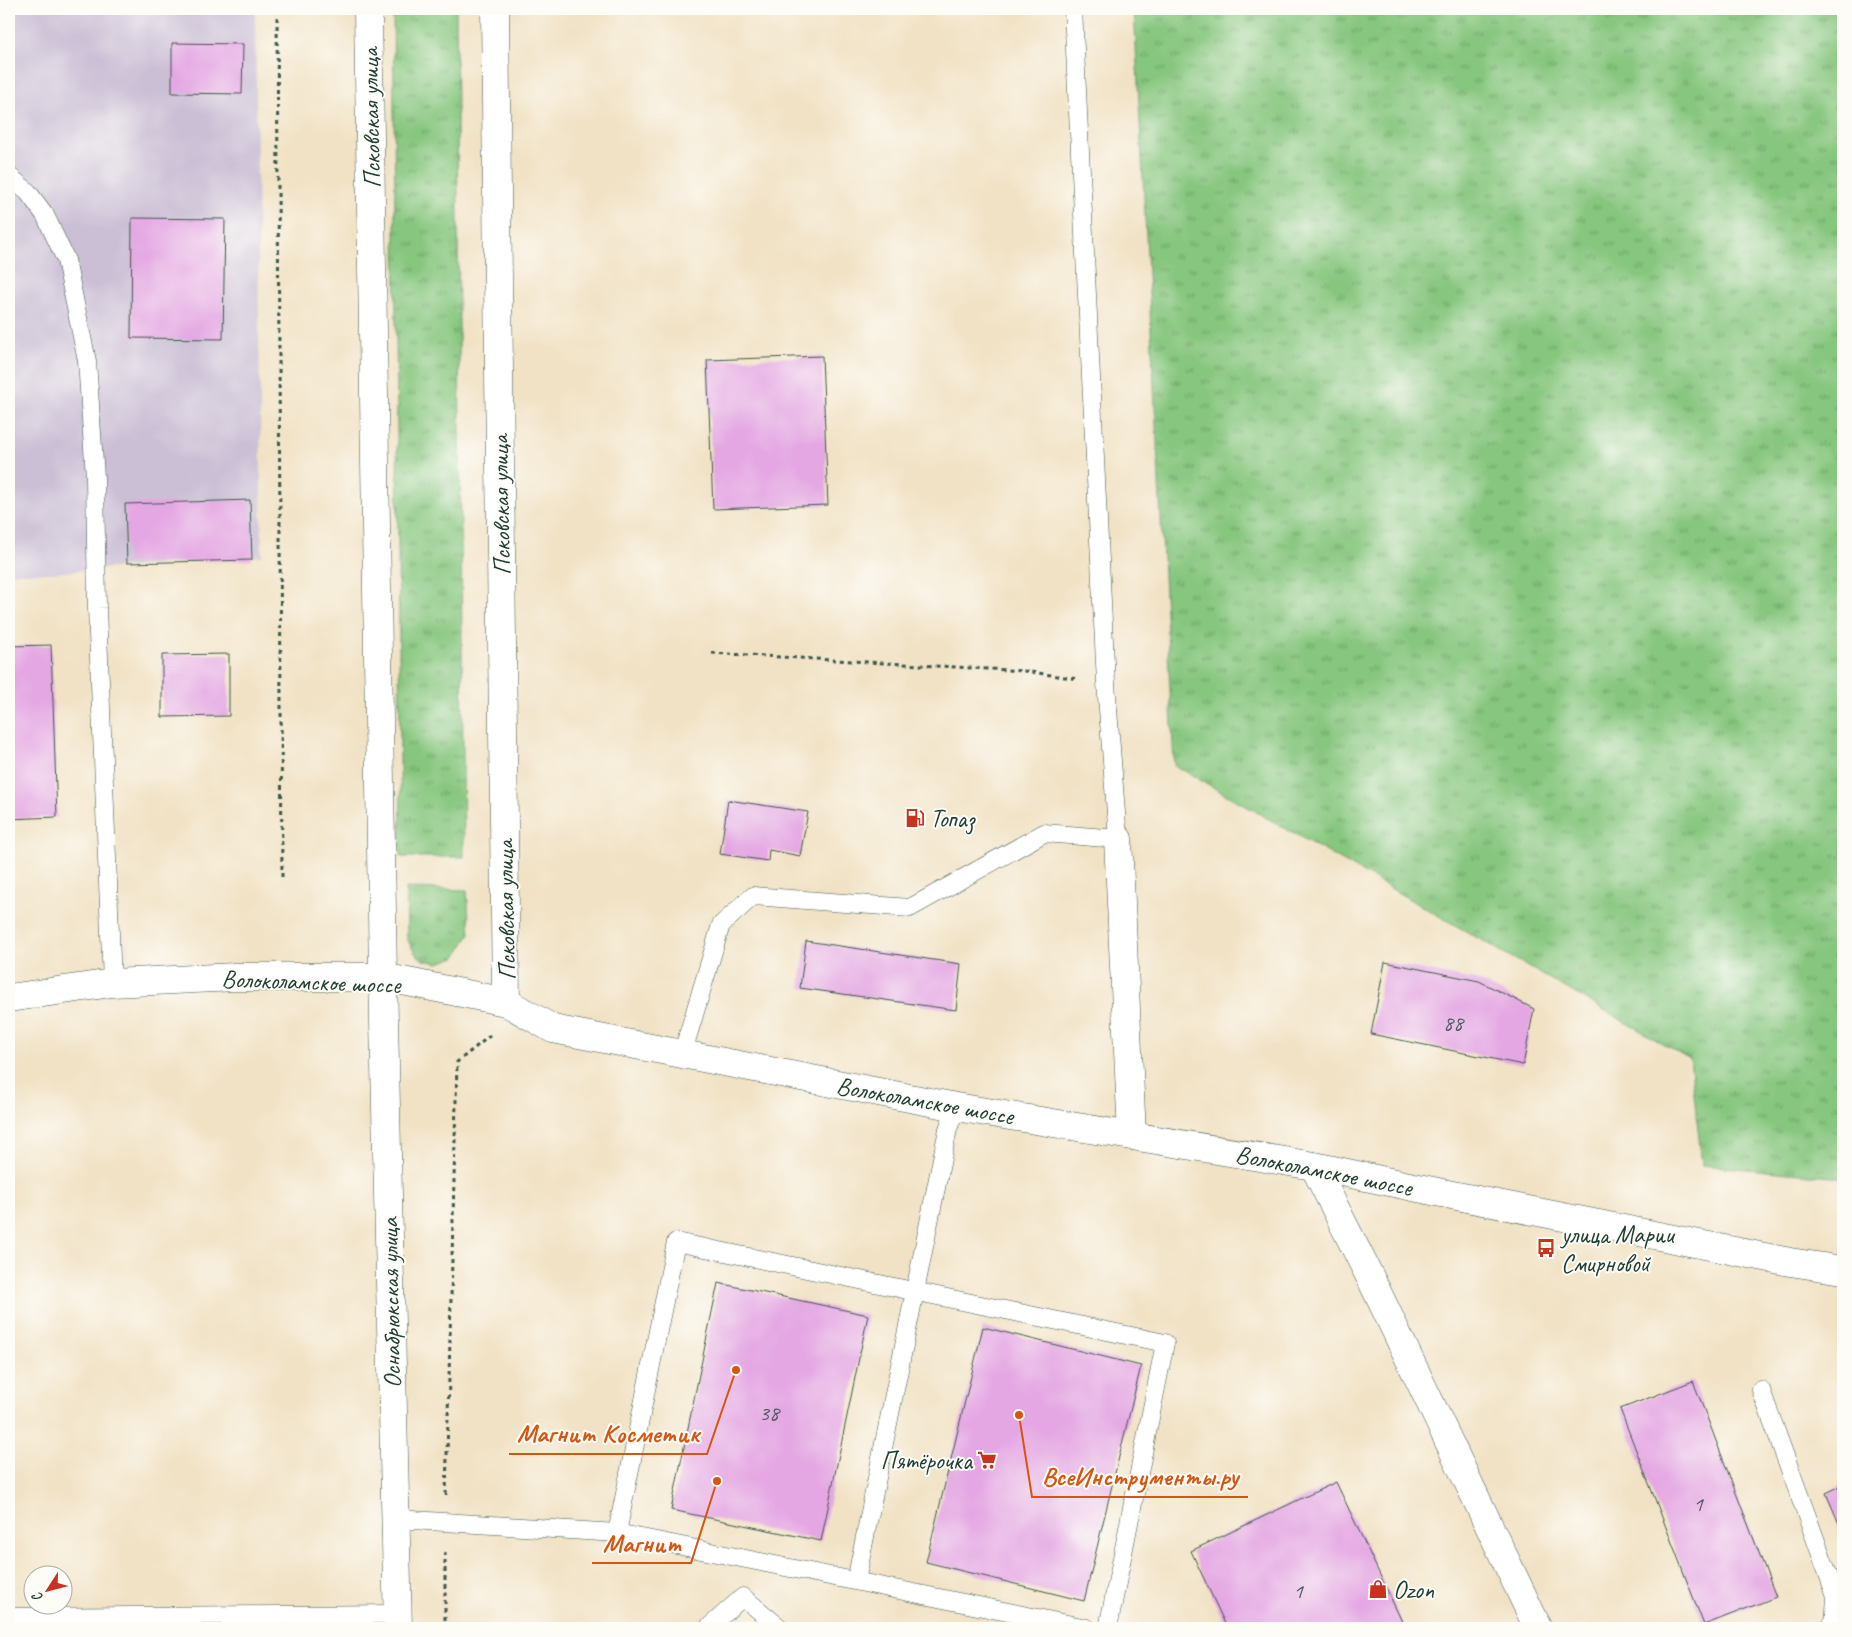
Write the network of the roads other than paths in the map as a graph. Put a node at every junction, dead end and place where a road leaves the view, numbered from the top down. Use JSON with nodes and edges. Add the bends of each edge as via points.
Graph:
{"nodes":[{"id":1,"x":368,"y":9,"type":"edge"},
{"id":2,"x":494,"y":9,"type":"edge"},
{"id":3,"x":1073,"y":9,"type":"edge"},
{"id":4,"x":9,"y":176,"type":"edge"},
{"id":5,"x":1118,"y":839,"type":"junction"},
{"id":6,"x":383,"y":978,"type":"junction"},
{"id":7,"x":112,"y":983,"type":"junction"},
{"id":8,"x":9,"y":998,"type":"edge"},
{"id":9,"x":506,"y":1002,"type":"junction"},
{"id":10,"x":682,"y":1055,"type":"junction"},
{"id":11,"x":956,"y":1107,"type":"junction"},
{"id":12,"x":1132,"y":1136,"type":"junction"},
{"id":13,"x":1314,"y":1166,"type":"junction"},
{"id":14,"x":1843,"y":1270,"type":"edge"},
{"id":15,"x":915,"y":1291,"type":"junction"},
{"id":16,"x":1761,"y":1390,"type":"dead end"},
{"id":17,"x":396,"y":1519,"type":"junction"},
{"id":18,"x":617,"y":1533,"type":"junction"},
{"id":19,"x":856,"y":1581,"type":"junction"},
{"id":20,"x":9,"y":1617,"type":"edge"},
{"id":21,"x":398,"y":1621,"type":"edge"},
{"id":22,"x":225,"y":1622,"type":"edge"},
{"id":23,"x":1843,"y":1625,"type":"edge"},
{"id":24,"x":708,"y":1628,"type":"edge"},
{"id":25,"x":780,"y":1628,"type":"edge"},
{"id":26,"x":1086,"y":1628,"type":"edge"},
{"id":27,"x":1108,"y":1628,"type":"edge"},
{"id":28,"x":1538,"y":1628,"type":"edge"},
{"id":29,"x":1835,"y":1628,"type":"edge"}],
"edges":[{"from":1,"to":6,"type":"main road","name":"Псковская улица"},
{"from":2,"to":9,"type":"main road","name":"Псковская улица"},
{"from":3,"to":5,"type":"lane","via":[[1106,683]]},
{"from":4,"to":7,"type":"lane","via":[[28,192],[45,215],[66,260],[87,361],[95,477]]},
{"from":5,"to":10,"type":"lane","via":[[1044,833],[910,908],[753,896],[721,925]]},
{"from":5,"to":12,"type":"main road"},
{"from":6,"to":7,"type":"main road","name":"Волоколамское шоссе","via":[[235,976]]},
{"from":6,"to":9,"type":"main road","name":"Волоколамское шоссе"},
{"from":6,"to":17,"type":"main road","name":"Оснабрюкская улица"},
{"from":7,"to":8,"type":"main road","name":"Волоколамское шоссе"},
{"from":9,"to":10,"type":"main road","name":"Волоколамское шоссе","via":[[553,1029]]},
{"from":10,"to":11,"type":"main road","name":"Волоколамское шоссе"},
{"from":11,"to":12,"type":"main road","name":"Волоколамское шоссе"},
{"from":11,"to":15,"type":"lane","via":[[948,1129]]},
{"from":12,"to":13,"type":"main road","name":"Волоколамское шоссе"},
{"from":13,"to":14,"type":"main road","name":"Волоколамское шоссе"},
{"from":13,"to":28,"type":"main road"},
{"from":15,"to":18,"type":"lane","via":[[676,1242]]},
{"from":15,"to":19,"type":"lane"},
{"from":15,"to":27,"type":"lane","via":[[1165,1343]]},
{"from":16,"to":29,"type":"lane","via":[[1836,1596]]},
{"from":17,"to":18,"type":"lane"},
{"from":17,"to":21,"type":"main road","name":"Оснабрюкская улица"},
{"from":18,"to":19,"type":"lane"},
{"from":19,"to":26,"type":"lane"},
{"from":20,"to":22,"type":"lane"},
{"from":21,"to":22,"type":"lane"},
{"from":23,"to":29,"type":"main road"},
{"from":24,"to":25,"type":"lane","via":[[743,1597]]}]}
